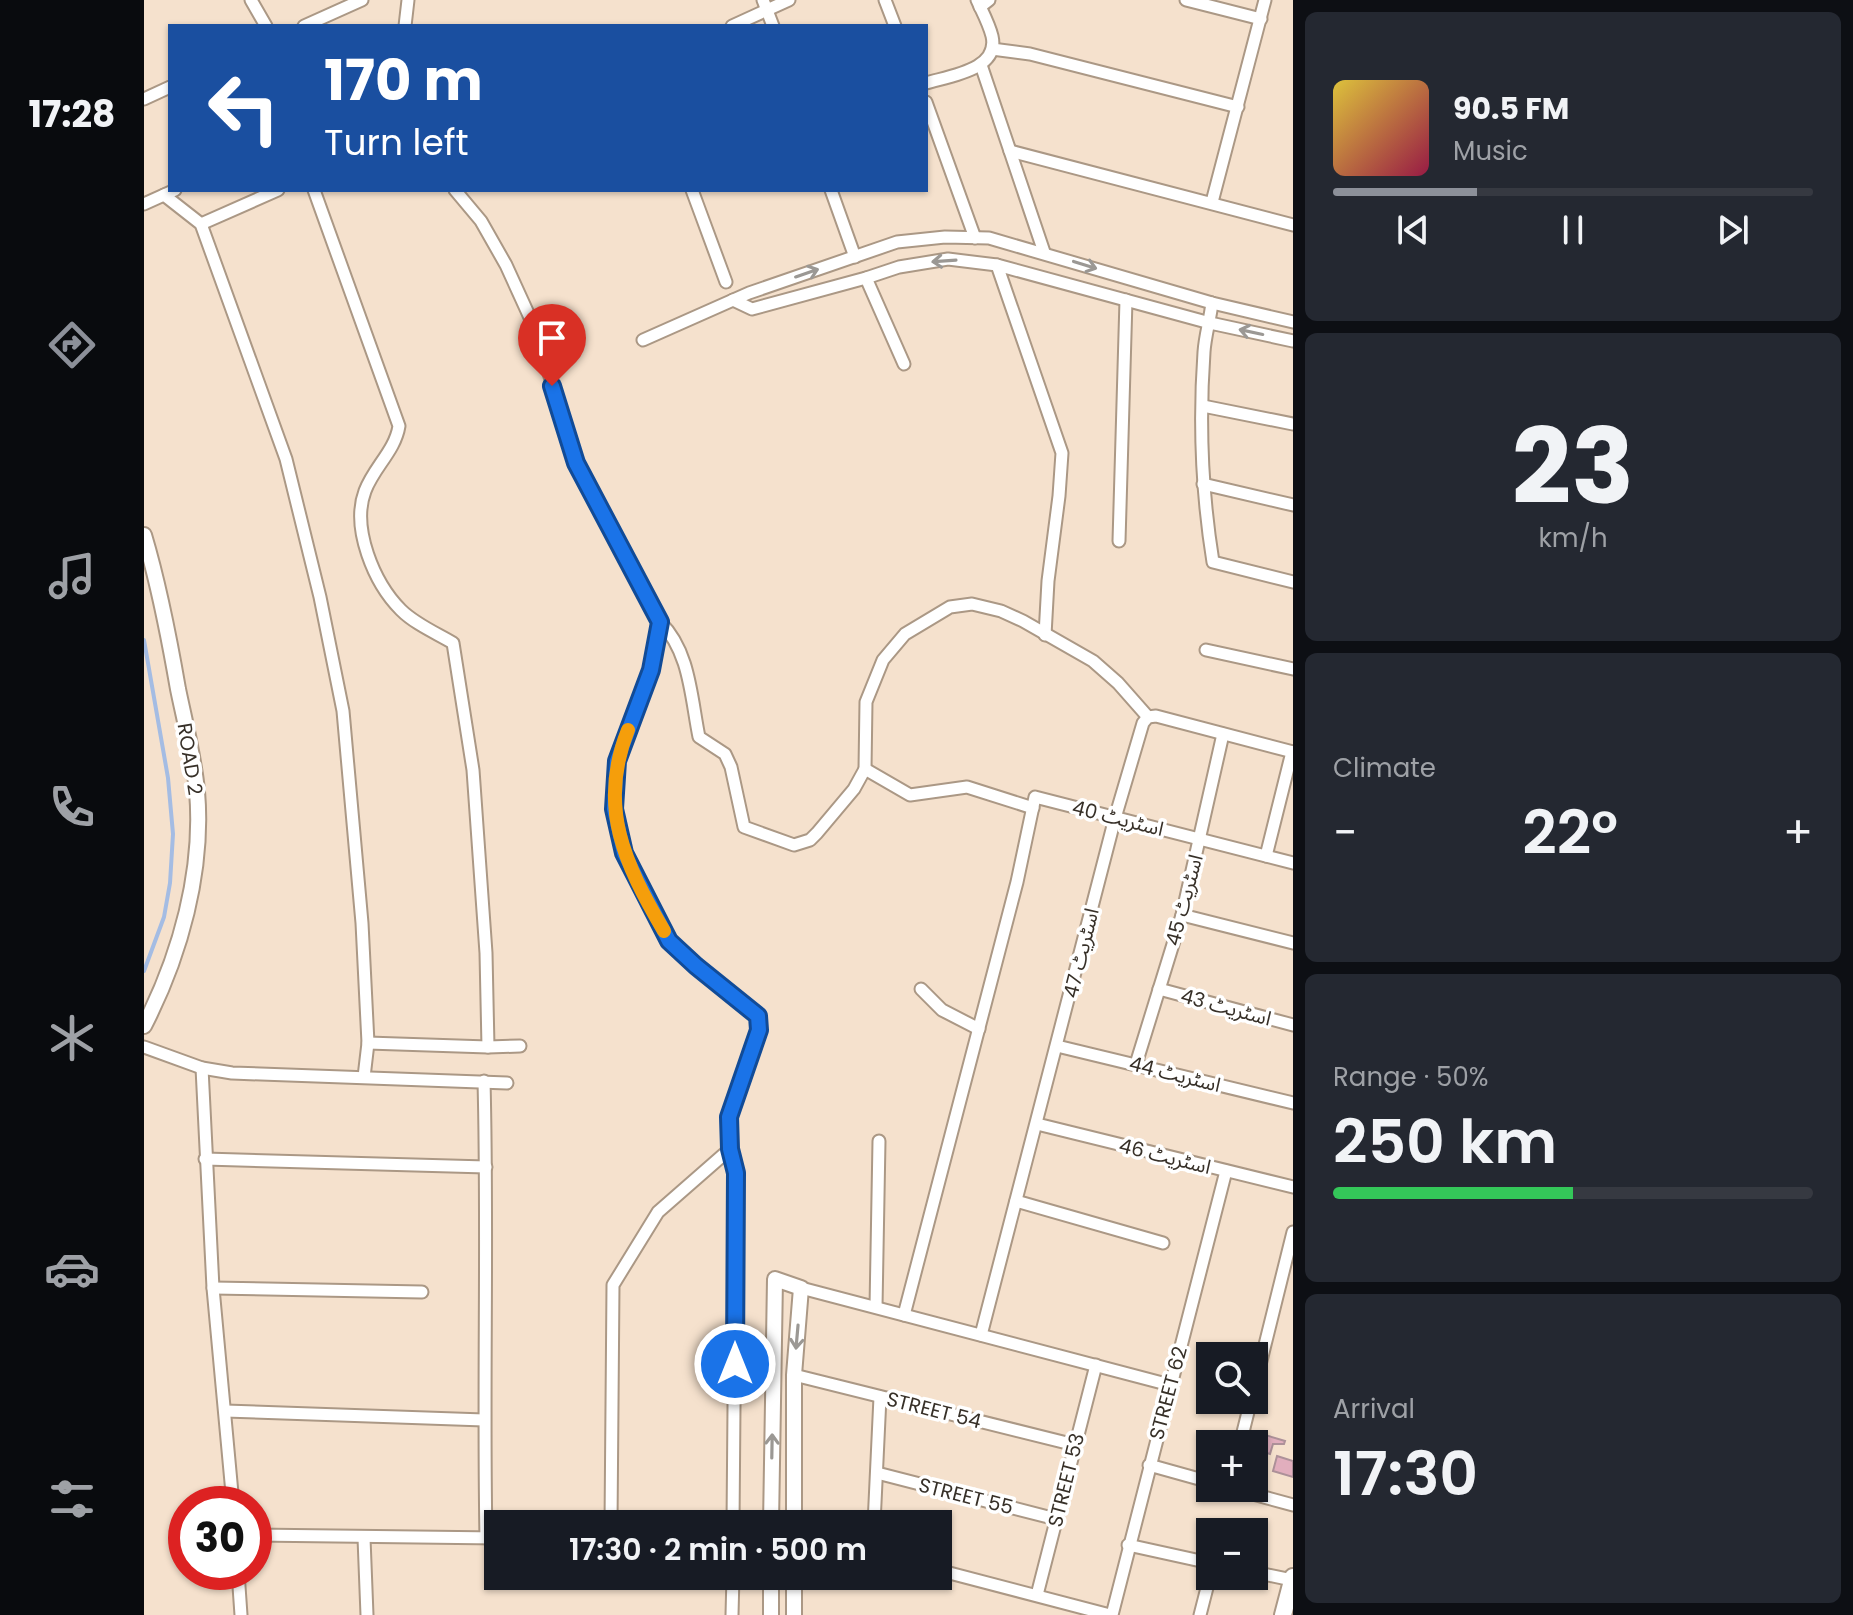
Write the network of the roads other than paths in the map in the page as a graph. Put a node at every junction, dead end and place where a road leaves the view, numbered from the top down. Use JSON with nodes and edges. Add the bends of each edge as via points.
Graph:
{"nodes":[{"id":1,"x":251,"y":0,"type":"edge"},
{"id":2,"x":362,"y":0,"type":"edge"},
{"id":3,"x":408,"y":0,"type":"edge"},
{"id":4,"x":789,"y":0,"type":"edge"},
{"id":5,"x":885,"y":0,"type":"edge"},
{"id":6,"x":1186,"y":0,"type":"edge"},
{"id":7,"x":1265,"y":0,"type":"edge"},
{"id":8,"x":982,"y":2,"type":"edge"},
{"id":9,"x":766,"y":5,"type":"edge"},
{"id":10,"x":1261,"y":19,"type":"junction"},
{"id":11,"x":265,"y":24,"type":"edge"},
{"id":12,"x":308,"y":24,"type":"edge"},
{"id":13,"x":405,"y":24,"type":"edge"},
{"id":14,"x":735,"y":24,"type":"edge"},
{"id":15,"x":772,"y":24,"type":"edge"},
{"id":16,"x":894,"y":24,"type":"edge"},
{"id":17,"x":992,"y":49,"type":"junction"},
{"id":18,"x":981,"y":65,"type":"junction"},
{"id":19,"x":928,"y":82,"type":"edge"},
{"id":20,"x":168,"y":88,"type":"edge"},
{"id":21,"x":144,"y":99,"type":"edge"},
{"id":22,"x":1238,"y":107,"type":"junction"},
{"id":23,"x":928,"y":108,"type":"edge"},
{"id":24,"x":1010,"y":151,"type":"junction"},
{"id":25,"x":273,"y":192,"type":"edge"},
{"id":26,"x":315,"y":192,"type":"edge"},
{"id":27,"x":457,"y":192,"type":"edge"},
{"id":28,"x":693,"y":192,"type":"edge"},
{"id":29,"x":832,"y":192,"type":"edge"},
{"id":30,"x":170,"y":193,"type":"edge"},
{"id":31,"x":1212,"y":202,"type":"junction"},
{"id":32,"x":144,"y":204,"type":"edge"},
{"id":33,"x":201,"y":224,"type":"junction"},
{"id":34,"x":1293,"y":225,"type":"edge"},
{"id":35,"x":975,"y":238,"type":"junction"},
{"id":36,"x":1044,"y":252,"type":"junction"},
{"id":37,"x":855,"y":257,"type":"junction"},
{"id":38,"x":997,"y":265,"type":"junction"},
{"id":39,"x":866,"y":278,"type":"junction"},
{"id":40,"x":726,"y":282,"type":"dead end"},
{"id":41,"x":733,"y":300,"type":"junction"},
{"id":42,"x":1126,"y":300,"type":"junction"},
{"id":43,"x":1212,"y":303,"type":"junction"},
{"id":44,"x":1293,"y":322,"type":"edge"},
{"id":45,"x":1210,"y":323,"type":"junction"},
{"id":46,"x":643,"y":340,"type":"dead end"},
{"id":47,"x":1293,"y":341,"type":"edge"},
{"id":48,"x":904,"y":364,"type":"dead end"},
{"id":49,"x":1203,"y":406,"type":"junction"},
{"id":50,"x":1293,"y":424,"type":"edge"},
{"id":51,"x":1203,"y":484,"type":"junction"},
{"id":52,"x":1293,"y":505,"type":"edge"},
{"id":53,"x":144,"y":535,"type":"edge"},
{"id":54,"x":1119,"y":541,"type":"dead end"},
{"id":55,"x":1293,"y":582,"type":"edge"},
{"id":56,"x":660,"y":622,"type":"junction"},
{"id":57,"x":1045,"y":635,"type":"junction"},
{"id":58,"x":1206,"y":650,"type":"dead end"},
{"id":59,"x":1293,"y":669,"type":"edge"},
{"id":60,"x":1148,"y":717,"type":"junction"},
{"id":61,"x":1223,"y":734,"type":"junction"},
{"id":62,"x":1292,"y":752,"type":"edge"},
{"id":63,"x":865,"y":769,"type":"junction"},
{"id":64,"x":1034,"y":803,"type":"junction"},
{"id":65,"x":1115,"y":818,"type":"junction"},
{"id":66,"x":1199,"y":838,"type":"junction"},
{"id":67,"x":1266,"y":856,"type":"junction"},
{"id":68,"x":1293,"y":863,"type":"edge"},
{"id":69,"x":1182,"y":915,"type":"junction"},
{"id":70,"x":1293,"y":943,"type":"edge"},
{"id":71,"x":921,"y":989,"type":"dead end"},
{"id":72,"x":1159,"y":989,"type":"junction"},
{"id":73,"x":1293,"y":1025,"type":"edge"},
{"id":74,"x":144,"y":1026,"type":"edge"},
{"id":75,"x":979,"y":1029,"type":"junction"},
{"id":76,"x":368,"y":1043,"type":"junction"},
{"id":77,"x":520,"y":1046,"type":"dead end"},
{"id":78,"x":1057,"y":1046,"type":"junction"},
{"id":79,"x":144,"y":1047,"type":"edge"},
{"id":80,"x":488,"y":1047,"type":"junction"},
{"id":81,"x":1136,"y":1064,"type":"junction"},
{"id":82,"x":202,"y":1068,"type":"junction"},
{"id":83,"x":364,"y":1077,"type":"junction"},
{"id":84,"x":484,"y":1081,"type":"junction"},
{"id":85,"x":507,"y":1083,"type":"dead end"},
{"id":86,"x":1293,"y":1103,"type":"edge"},
{"id":87,"x":1037,"y":1124,"type":"junction"},
{"id":88,"x":879,"y":1141,"type":"dead end"},
{"id":89,"x":730,"y":1149,"type":"junction"},
{"id":90,"x":205,"y":1159,"type":"junction"},
{"id":91,"x":486,"y":1167,"type":"junction"},
{"id":92,"x":1226,"y":1171,"type":"junction"},
{"id":93,"x":1293,"y":1187,"type":"edge"},
{"id":94,"x":1016,"y":1201,"type":"junction"},
{"id":95,"x":1293,"y":1232,"type":"edge"},
{"id":96,"x":1163,"y":1243,"type":"dead end"},
{"id":97,"x":213,"y":1288,"type":"junction"},
{"id":98,"x":801,"y":1288,"type":"junction"},
{"id":99,"x":422,"y":1292,"type":"dead end"},
{"id":100,"x":876,"y":1307,"type":"junction"},
{"id":101,"x":904,"y":1315,"type":"junction"},
{"id":102,"x":981,"y":1335,"type":"junction"},
{"id":103,"x":1266,"y":1342,"type":"edge"},
{"id":104,"x":1096,"y":1365,"type":"junction"},
{"id":105,"x":794,"y":1375,"type":"junction"},
{"id":106,"x":1170,"y":1385,"type":"junction"},
{"id":107,"x":880,"y":1397,"type":"junction"},
{"id":108,"x":225,"y":1411,"type":"junction"},
{"id":109,"x":484,"y":1420,"type":"junction"},
{"id":110,"x":1075,"y":1445,"type":"junction"},
{"id":111,"x":1149,"y":1465,"type":"junction"},
{"id":112,"x":877,"y":1473,"type":"junction"},
{"id":113,"x":1196,"y":1478,"type":"edge"},
{"id":114,"x":231,"y":1486,"type":"edge"},
{"id":115,"x":1268,"y":1498,"type":"edge"},
{"id":116,"x":1293,"y":1505,"type":"edge"},
{"id":117,"x":490,"y":1510,"type":"edge"},
{"id":118,"x":611,"y":1510,"type":"edge"},
{"id":119,"x":733,"y":1510,"type":"edge"},
{"id":120,"x":771,"y":1510,"type":"edge"},
{"id":121,"x":794,"y":1510,"type":"edge"},
{"id":122,"x":875,"y":1510,"type":"edge"},
{"id":123,"x":1056,"y":1519,"type":"junction"},
{"id":124,"x":272,"y":1535,"type":"edge"},
{"id":125,"x":364,"y":1538,"type":"junction"},
{"id":126,"x":484,"y":1538,"type":"edge"},
{"id":127,"x":1128,"y":1545,"type":"junction"},
{"id":128,"x":1196,"y":1560,"type":"edge"},
{"id":129,"x":952,"y":1574,"type":"edge"},
{"id":130,"x":1268,"y":1574,"type":"edge"},
{"id":131,"x":1293,"y":1578,"type":"edge"},
{"id":132,"x":239,"y":1590,"type":"edge"},
{"id":133,"x":733,"y":1590,"type":"edge"},
{"id":134,"x":771,"y":1590,"type":"edge"},
{"id":135,"x":794,"y":1590,"type":"edge"},
{"id":136,"x":1206,"y":1590,"type":"edge"},
{"id":137,"x":1037,"y":1595,"type":"junction"},
{"id":138,"x":241,"y":1615,"type":"edge"},
{"id":139,"x":367,"y":1615,"type":"edge"},
{"id":140,"x":732,"y":1615,"type":"edge"},
{"id":141,"x":771,"y":1615,"type":"edge"},
{"id":142,"x":795,"y":1615,"type":"edge"},
{"id":143,"x":1111,"y":1615,"type":"edge"},
{"id":144,"x":1200,"y":1615,"type":"edge"},
{"id":145,"x":1283,"y":1615,"type":"edge"}],
"edges":[{"from":1,"to":11,"type":"street"},
{"from":2,"to":12,"type":"street"},
{"from":3,"to":13,"type":"street"},
{"from":4,"to":9,"type":"street"},
{"from":5,"to":16,"type":"street"},
{"from":6,"to":10,"type":"street"},
{"from":7,"to":10,"type":"street"},
{"from":8,"to":17,"type":"street"},
{"from":9,"to":14,"type":"street"},
{"from":9,"to":15,"type":"street"},
{"from":10,"to":22,"type":"street"},
{"from":17,"to":18,"type":"street"},
{"from":17,"to":22,"type":"street"},
{"from":18,"to":19,"type":"street"},
{"from":18,"to":24,"type":"street"},
{"from":20,"to":21,"type":"street"},
{"from":22,"to":31,"type":"street"},
{"from":23,"to":35,"type":"street"},
{"from":24,"to":31,"type":"street"},
{"from":24,"to":36,"type":"street"},
{"from":25,"to":33,"type":"street"},
{"from":26,"to":80,"type":"street","via":[[399,426],[397,441],[365,490],[359,521],[366,551],[401,610],[453,643],[473,770]]},
{"from":27,"to":56,"type":"street","via":[[506,265],[537,333],[576,463]]},
{"from":28,"to":40,"type":"street"},
{"from":29,"to":37,"type":"street"},
{"from":30,"to":32,"type":"street"},
{"from":30,"to":33,"type":"street"},
{"from":31,"to":34,"type":"street"},
{"from":33,"to":76,"type":"street","via":[[286,459],[343,711]]},
{"from":35,"to":36,"type":"street"},
{"from":35,"to":37,"type":"street","via":[[897,242]]},
{"from":36,"to":43,"type":"street","one_way":true},
{"from":41,"to":37,"type":"street","one_way":true},
{"from":38,"to":39,"type":"street","one_way":true,"via":[[948,259]]},
{"from":38,"to":42,"type":"street"},
{"from":38,"to":57,"type":"street","via":[[1062,453]]},
{"from":39,"to":41,"type":"street","via":[[752,309]]},
{"from":39,"to":48,"type":"street"},
{"from":41,"to":46,"type":"street"},
{"from":42,"to":45,"type":"street"},
{"from":42,"to":54,"type":"street"},
{"from":43,"to":44,"type":"street"},
{"from":43,"to":45,"type":"street"},
{"from":47,"to":45,"type":"street","one_way":true},
{"from":45,"to":49,"type":"street"},
{"from":49,"to":50,"type":"street"},
{"from":49,"to":51,"type":"street"},
{"from":51,"to":52,"type":"street"},
{"from":51,"to":55,"type":"street","via":[[1213,562]]},
{"from":53,"to":74,"type":"street","name":"ROAD 2","via":[[197,792],[193,879],[181,942]]},
{"from":56,"to":63,"type":"street","via":[[680,649],[699,737],[725,754],[731,767],[744,827],[794,845],[810,840]]},
{"from":56,"to":89,"type":"street","via":[[651,670],[617,761],[614,809],[624,853],[669,941],[758,1016],[759,1030],[729,1117]]},
{"from":57,"to":60,"type":"street","via":[[1093,661]]},
{"from":57,"to":63,"type":"street","via":[[1013,616],[972,604],[950,607],[917,625],[883,660],[869,690]]},
{"from":58,"to":59,"type":"street"},
{"from":60,"to":61,"type":"street"},
{"from":60,"to":65,"type":"street","name":"اسٹریٹ 47"},
{"from":61,"to":62,"type":"street"},
{"from":61,"to":66,"type":"street","name":"اسٹریٹ 45"},
{"from":62,"to":67,"type":"street"},
{"from":63,"to":64,"type":"street","name":"اسٹریٹ 40","via":[[910,795],[967,787]]},
{"from":64,"to":65,"type":"street","name":"اسٹریٹ 40"},
{"from":64,"to":75,"type":"street"},
{"from":65,"to":66,"type":"street","name":"اسٹریٹ 40"},
{"from":65,"to":78,"type":"street","name":"اسٹریٹ 47"},
{"from":66,"to":67,"type":"street","name":"اسٹریٹ 40"},
{"from":66,"to":69,"type":"street","name":"اسٹریٹ 45"},
{"from":67,"to":68,"type":"street","name":"اسٹریٹ 40"},
{"from":69,"to":70,"type":"street"},
{"from":69,"to":72,"type":"street","name":"اسٹریٹ 45"},
{"from":71,"to":75,"type":"street","via":[[942,1010]]},
{"from":72,"to":73,"type":"street","name":"اسٹریٹ 43"},
{"from":72,"to":81,"type":"street","name":"اسٹریٹ 45"},
{"from":75,"to":101,"type":"street"},
{"from":76,"to":80,"type":"street"},
{"from":76,"to":83,"type":"street"},
{"from":77,"to":80,"type":"street"},
{"from":78,"to":81,"type":"street","name":"اسٹریٹ 44"},
{"from":78,"to":87,"type":"street","name":"اسٹریٹ 47"},
{"from":79,"to":82,"type":"street"},
{"from":81,"to":86,"type":"street","name":"اسٹریٹ 44"},
{"from":82,"to":83,"type":"street"},
{"from":82,"to":90,"type":"street"},
{"from":83,"to":84,"type":"street"},
{"from":84,"to":85,"type":"street"},
{"from":84,"to":91,"type":"street"},
{"from":87,"to":92,"type":"street","name":"اسٹریٹ 46"},
{"from":87,"to":94,"type":"street","name":"اسٹریٹ 47"},
{"from":88,"to":100,"type":"street"},
{"from":89,"to":118,"type":"street","via":[[658,1212],[613,1285]]},
{"from":89,"to":119,"type":"street","via":[[736,1173]]},
{"from":90,"to":91,"type":"street"},
{"from":90,"to":97,"type":"street"},
{"from":91,"to":109,"type":"street"},
{"from":92,"to":93,"type":"street","name":"اسٹریٹ 46"},
{"from":92,"to":106,"type":"street","name":"STREET 62"},
{"from":94,"to":96,"type":"street"},
{"from":94,"to":102,"type":"street","name":"اسٹریٹ 47"},
{"from":95,"to":103,"type":"street"},
{"from":97,"to":99,"type":"street"},
{"from":97,"to":108,"type":"street"},
{"from":98,"to":100,"type":"street"},
{"from":98,"to":105,"type":"street","one_way":true},
{"from":120,"to":98,"type":"street","one_way":true,"via":[[775,1279]]},
{"from":100,"to":101,"type":"street"},
{"from":101,"to":102,"type":"street"},
{"from":102,"to":104,"type":"street"},
{"from":104,"to":106,"type":"street"},
{"from":104,"to":110,"type":"street","name":"STREET 53"},
{"from":105,"to":107,"type":"street","name":"STREET 54"},
{"from":105,"to":121,"type":"street"},
{"from":106,"to":111,"type":"street","name":"STREET 62"},
{"from":107,"to":110,"type":"street","name":"STREET 54"},
{"from":107,"to":112,"type":"street"},
{"from":108,"to":109,"type":"street"},
{"from":108,"to":114,"type":"street"},
{"from":109,"to":117,"type":"street"},
{"from":110,"to":123,"type":"street","name":"STREET 53"},
{"from":111,"to":113,"type":"street"},
{"from":111,"to":127,"type":"street","name":"STREET 62"},
{"from":112,"to":122,"type":"street"},
{"from":112,"to":123,"type":"street","name":"STREET 55"},
{"from":115,"to":116,"type":"street"},
{"from":123,"to":137,"type":"street","name":"STREET 53"},
{"from":124,"to":125,"type":"street"},
{"from":125,"to":126,"type":"street"},
{"from":125,"to":139,"type":"street"},
{"from":127,"to":128,"type":"street"},
{"from":127,"to":143,"type":"street","name":"STREET 62"},
{"from":129,"to":137,"type":"street"},
{"from":130,"to":131,"type":"street"},
{"from":131,"to":145,"type":"main road"},
{"from":132,"to":138,"type":"street"},
{"from":133,"to":140,"type":"street"},
{"from":134,"to":141,"type":"street"},
{"from":135,"to":142,"type":"street"},
{"from":136,"to":144,"type":"street"},
{"from":137,"to":143,"type":"street"}]}
